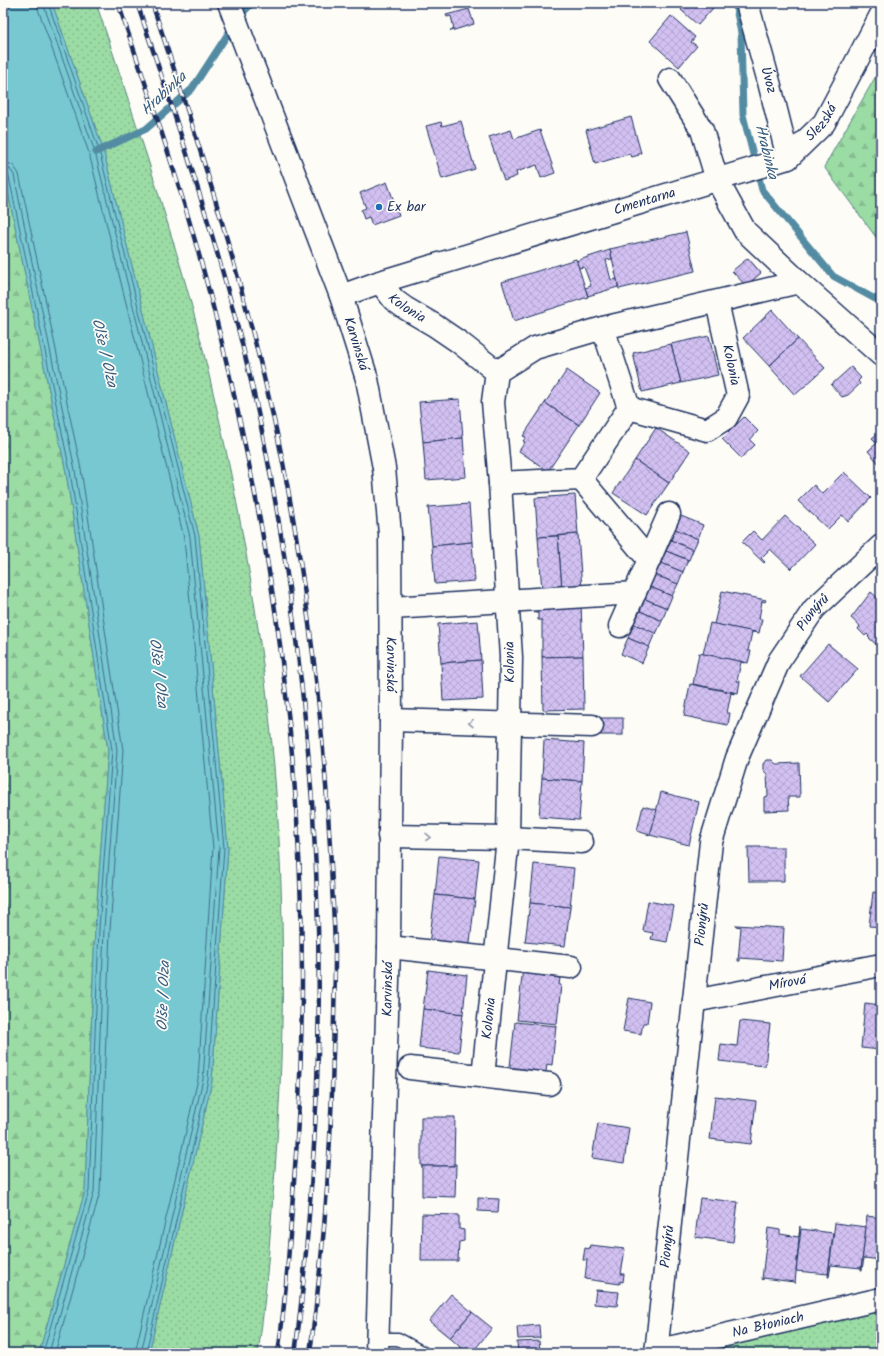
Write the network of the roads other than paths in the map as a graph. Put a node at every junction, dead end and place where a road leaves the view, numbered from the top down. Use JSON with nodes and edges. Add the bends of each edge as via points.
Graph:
{"nodes":[{"id":1,"x":229,"y":3,"type":"edge"},
{"id":2,"x":747,"y":3,"type":"edge"},
{"id":3,"x":881,"y":15,"type":"edge"},
{"id":4,"x":670,"y":79,"type":"dead end"},
{"id":5,"x":779,"y":161,"type":"junction"},
{"id":6,"x":723,"y":178,"type":"junction"},
{"id":7,"x":380,"y":282,"type":"junction"},
{"id":8,"x":799,"y":282,"type":"junction"},
{"id":9,"x":341,"y":296,"type":"junction"},
{"id":10,"x":717,"y":302,"type":"junction"},
{"id":11,"x":603,"y":328,"type":"junction"},
{"id":12,"x":881,"y":355,"type":"edge"},
{"id":13,"x":497,"y":372,"type":"junction"},
{"id":14,"x":629,"y":408,"type":"junction"},
{"id":15,"x":581,"y":479,"type":"junction"},
{"id":16,"x":500,"y":483,"type":"junction"},
{"id":17,"x":670,"y":514,"type":"dead end"},
{"id":18,"x":881,"y":546,"type":"edge"},
{"id":19,"x":649,"y":560,"type":"junction"},
{"id":20,"x":635,"y":593,"type":"junction"},
{"id":21,"x":507,"y":601,"type":"junction"},
{"id":22,"x":391,"y":608,"type":"junction"},
{"id":23,"x":620,"y":626,"type":"dead end"},
{"id":24,"x":390,"y":720,"type":"junction"},
{"id":25,"x":510,"y":724,"type":"junction"},
{"id":26,"x":592,"y":726,"type":"dead end"},
{"id":27,"x":389,"y":836,"type":"junction"},
{"id":28,"x":508,"y":838,"type":"junction"},
{"id":29,"x":582,"y":842,"type":"dead end"},
{"id":30,"x":389,"y":947,"type":"junction"},
{"id":31,"x":495,"y":960,"type":"junction"},
{"id":32,"x":881,"y":965,"type":"edge"},
{"id":33,"x":571,"y":967,"type":"dead end"},
{"id":34,"x":694,"y":1001,"type":"junction"},
{"id":35,"x":410,"y":1068,"type":"dead end"},
{"id":36,"x":483,"y":1076,"type":"junction"},
{"id":37,"x":549,"y":1084,"type":"dead end"},
{"id":38,"x":881,"y":1299,"type":"edge"},
{"id":39,"x":377,"y":1346,"type":"edge"},
{"id":40,"x":656,"y":1352,"type":"edge"},
{"id":41,"x":423,"y":1353,"type":"edge"}],
"edges":[{"from":1,"to":9,"type":"street","name":"Karvinská"},
{"from":2,"to":5,"type":"street","name":"Úvoz","via":[[769,82]]},
{"from":3,"to":5,"type":"street","name":"Slezská","via":[[824,123]]},
{"from":4,"to":6,"type":"street","via":[[702,130]]},
{"from":5,"to":6,"type":"street","name":"Slezská"},
{"from":6,"to":7,"type":"street","name":"Cmentarna"},
{"from":6,"to":8,"type":"street","via":[[745,231]]},
{"from":7,"to":9,"type":"street","name":"Cmentarna"},
{"from":7,"to":13,"type":"street","name":"Kolonia","via":[[394,300],[459,342]]},
{"from":8,"to":10,"type":"street"},
{"from":8,"to":12,"type":"street"},
{"from":9,"to":22,"type":"street","name":"Karvinská","via":[[367,378],[384,468],[390,534]]},
{"from":10,"to":11,"type":"street"},
{"from":10,"to":14,"type":"street","name":"Kolonia","via":[[738,396],[726,418],[707,430]]},
{"from":11,"to":13,"type":"street","via":[[535,348]]},
{"from":11,"to":14,"type":"street"},
{"from":13,"to":16,"type":"street","name":"Kolonia","via":[[493,402]]},
{"from":14,"to":15,"type":"street"},
{"from":15,"to":16,"type":"street"},
{"from":15,"to":19,"type":"street"},
{"from":16,"to":21,"type":"street","name":"Kolonia"},
{"from":17,"to":19,"type":"street"},
{"from":18,"to":34,"type":"street","name":"Pionýrů","via":[[814,609],[779,661],[737,758],[711,842]]},
{"from":19,"to":20,"type":"street"},
{"from":20,"to":21,"type":"street"},
{"from":20,"to":23,"type":"street"},
{"from":21,"to":22,"type":"street"},
{"from":21,"to":25,"type":"street","name":"Kolonia","via":[[511,658]]},
{"from":22,"to":24,"type":"street","name":"Karvinská"},
{"from":25,"to":24,"type":"street","one_way":true},
{"from":24,"to":27,"type":"street","name":"Karvinská"},
{"from":25,"to":26,"type":"street"},
{"from":25,"to":28,"type":"street","name":"Kolonia"},
{"from":27,"to":28,"type":"street","one_way":true},
{"from":27,"to":30,"type":"street","name":"Karvinská"},
{"from":28,"to":29,"type":"street"},
{"from":28,"to":31,"type":"street","name":"Kolonia"},
{"from":30,"to":31,"type":"street"},
{"from":30,"to":39,"type":"street","name":"Karvinská"},
{"from":31,"to":33,"type":"street"},
{"from":31,"to":36,"type":"street","name":"Kolonia"},
{"from":32,"to":34,"type":"street","name":"Mírová"},
{"from":34,"to":40,"type":"street","name":"Pionýrů"},
{"from":35,"to":36,"type":"street"},
{"from":36,"to":37,"type":"street"},
{"from":38,"to":40,"type":"street","name":"Na Błoniach"},
{"from":39,"to":41,"type":"lane","via":[[398,1339]]}]}
